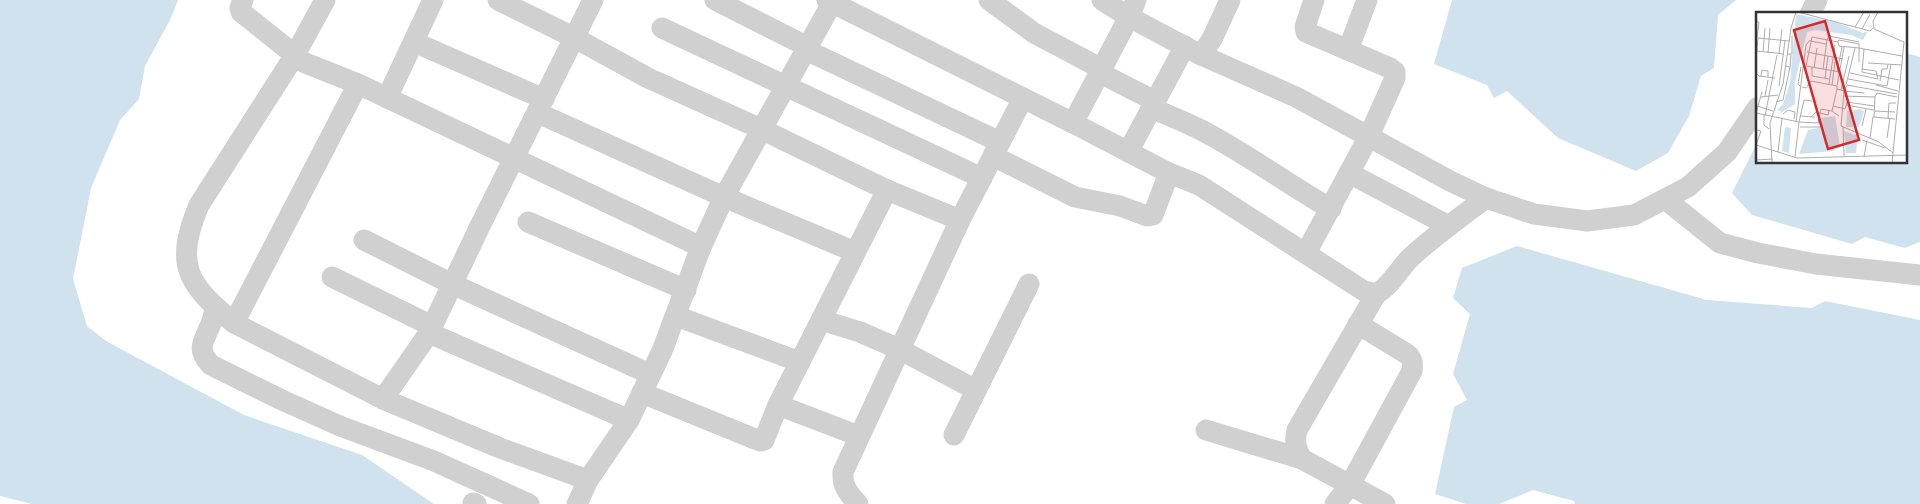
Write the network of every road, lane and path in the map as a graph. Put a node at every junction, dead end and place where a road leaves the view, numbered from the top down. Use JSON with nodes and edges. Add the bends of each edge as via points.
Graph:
{"nodes":[{"id":1,"x":243,"y":0,"type":"edge"},
{"id":2,"x":325,"y":0,"type":"edge"},
{"id":3,"x":433,"y":0,"type":"edge"},
{"id":4,"x":498,"y":0,"type":"edge"},
{"id":5,"x":593,"y":0,"type":"edge"},
{"id":6,"x":716,"y":0,"type":"edge"},
{"id":7,"x":989,"y":0,"type":"edge"},
{"id":8,"x":1102,"y":0,"type":"edge"},
{"id":9,"x":1230,"y":0,"type":"edge"},
{"id":10,"x":1314,"y":0,"type":"edge"},
{"id":11,"x":1367,"y":0,"type":"edge"},
{"id":12,"x":1817,"y":0,"type":"edge"},
{"id":13,"x":830,"y":1,"type":"edge"},
{"id":14,"x":1132,"y":8,"type":"edge"},
{"id":15,"x":1811,"y":12,"type":"edge"},
{"id":16,"x":662,"y":28,"type":"dead end"},
{"id":17,"x":574,"y":38,"type":"junction"},
{"id":18,"x":414,"y":42,"type":"junction"},
{"id":19,"x":807,"y":49,"type":"junction"},
{"id":20,"x":1193,"y":50,"type":"junction"},
{"id":21,"x":1348,"y":50,"type":"junction"},
{"id":22,"x":294,"y":57,"type":"junction"},
{"id":23,"x":1101,"y":71,"type":"junction"},
{"id":24,"x":358,"y":84,"type":"junction"},
{"id":25,"x":786,"y":86,"type":"junction"},
{"id":26,"x":387,"y":98,"type":"junction"},
{"id":27,"x":1023,"y":98,"type":"junction"},
{"id":28,"x":1153,"y":104,"type":"junction"},
{"id":29,"x":541,"y":106,"type":"junction"},
{"id":30,"x":1756,"y":110,"type":"edge"},
{"id":31,"x":1073,"y":123,"type":"junction"},
{"id":32,"x":761,"y":129,"type":"junction"},
{"id":33,"x":1369,"y":136,"type":"junction"},
{"id":34,"x":997,"y":149,"type":"junction"},
{"id":35,"x":1128,"y":152,"type":"junction"},
{"id":36,"x":515,"y":158,"type":"junction"},
{"id":37,"x":1169,"y":173,"type":"junction"},
{"id":38,"x":1350,"y":173,"type":"junction"},
{"id":39,"x":982,"y":178,"type":"junction"},
{"id":40,"x":887,"y":190,"type":"junction"},
{"id":41,"x":724,"y":197,"type":"junction"},
{"id":42,"x":1486,"y":198,"type":"junction"},
{"id":43,"x":1665,"y":199,"type":"junction"},
{"id":44,"x":1331,"y":209,"type":"junction"},
{"id":45,"x":960,"y":220,"type":"junction"},
{"id":46,"x":528,"y":222,"type":"dead end"},
{"id":47,"x":1449,"y":226,"type":"junction"},
{"id":48,"x":364,"y":240,"type":"dead end"},
{"id":49,"x":701,"y":247,"type":"junction"},
{"id":50,"x":855,"y":252,"type":"junction"},
{"id":51,"x":1306,"y":253,"type":"junction"},
{"id":52,"x":1920,"y":275,"type":"edge"},
{"id":53,"x":332,"y":277,"type":"dead end"},
{"id":54,"x":452,"y":284,"type":"junction"},
{"id":55,"x":1029,"y":284,"type":"dead end"},
{"id":56,"x":686,"y":290,"type":"junction"},
{"id":57,"x":1376,"y":294,"type":"junction"},
{"id":58,"x":216,"y":307,"type":"junction"},
{"id":59,"x":676,"y":316,"type":"junction"},
{"id":60,"x":821,"y":320,"type":"junction"},
{"id":61,"x":234,"y":322,"type":"junction"},
{"id":62,"x":1358,"y":324,"type":"junction"},
{"id":63,"x":430,"y":329,"type":"junction"},
{"id":64,"x":899,"y":349,"type":"junction"},
{"id":65,"x":800,"y":362,"type":"junction"},
{"id":66,"x":646,"y":384,"type":"junction"},
{"id":67,"x":976,"y":390,"type":"junction"},
{"id":68,"x":382,"y":400,"type":"junction"},
{"id":69,"x":778,"y":405,"type":"junction"},
{"id":70,"x":630,"y":420,"type":"junction"},
{"id":71,"x":1206,"y":430,"type":"dead end"},
{"id":72,"x":954,"y":434,"type":"dead end"},
{"id":73,"x":859,"y":436,"type":"junction"},
{"id":74,"x":1302,"y":459,"type":"junction"},
{"id":75,"x":588,"y":480,"type":"junction"},
{"id":76,"x":1350,"y":485,"type":"junction"},
{"id":77,"x":529,"y":504,"type":"edge"},
{"id":78,"x":577,"y":504,"type":"edge"},
{"id":79,"x":858,"y":504,"type":"edge"},
{"id":80,"x":1335,"y":504,"type":"edge"},
{"id":81,"x":1385,"y":504,"type":"edge"}],
"edges":[{"from":1,"to":22,"type":"street","via":[[241,12]]},
{"from":2,"to":22,"type":"street"},
{"from":3,"to":18,"type":"street"},
{"from":4,"to":17,"type":"street"},
{"from":5,"to":17,"type":"street"},
{"from":6,"to":19,"type":"street"},
{"from":7,"to":23,"type":"street","via":[[1034,33]]},
{"from":8,"to":14,"type":"street"},
{"from":9,"to":20,"type":"street","via":[[1212,39]]},
{"from":10,"to":21,"type":"street","via":[[1306,32]]},
{"from":11,"to":21,"type":"street"},
{"from":12,"to":15,"type":"street"},
{"from":13,"to":19,"type":"street"},
{"from":13,"to":27,"type":"street"},
{"from":14,"to":20,"type":"street"},
{"from":14,"to":23,"type":"street"},
{"from":16,"to":25,"type":"street"},
{"from":17,"to":29,"type":"street"},
{"from":17,"to":32,"type":"street","via":[[648,78]]},
{"from":18,"to":26,"type":"street"},
{"from":18,"to":29,"type":"street"},
{"from":19,"to":25,"type":"street"},
{"from":19,"to":34,"type":"street"},
{"from":20,"to":28,"type":"street"},
{"from":20,"to":33,"type":"street","via":[[1296,97]]},
{"from":21,"to":33,"type":"street","via":[[1395,72]]},
{"from":22,"to":24,"type":"street"},
{"from":22,"to":58,"type":"street","via":[[199,205],[190,226],[186,264],[195,285]]},
{"from":23,"to":28,"type":"street"},
{"from":23,"to":31,"type":"street"},
{"from":24,"to":26,"type":"street"},
{"from":24,"to":61,"type":"street"},
{"from":25,"to":32,"type":"street"},
{"from":25,"to":39,"type":"street"},
{"from":26,"to":36,"type":"street"},
{"from":27,"to":31,"type":"street"},
{"from":27,"to":34,"type":"street"},
{"from":28,"to":35,"type":"street"},
{"from":28,"to":44,"type":"street"},
{"from":29,"to":36,"type":"street"},
{"from":29,"to":41,"type":"street"},
{"from":30,"to":43,"type":"street","via":[[1727,152],[1688,187]]},
{"from":31,"to":35,"type":"street"},
{"from":32,"to":40,"type":"street"},
{"from":32,"to":41,"type":"street"},
{"from":33,"to":38,"type":"street"},
{"from":33,"to":42,"type":"street"},
{"from":34,"to":37,"type":"street","via":[[1075,196],[1148,216],[1153,215]]},
{"from":34,"to":39,"type":"street"},
{"from":35,"to":37,"type":"street"},
{"from":36,"to":49,"type":"street"},
{"from":36,"to":54,"type":"street"},
{"from":37,"to":51,"type":"street","via":[[1199,184]]},
{"from":38,"to":44,"type":"street"},
{"from":38,"to":47,"type":"street"},
{"from":39,"to":45,"type":"street"},
{"from":40,"to":45,"type":"street"},
{"from":40,"to":50,"type":"street"},
{"from":41,"to":49,"type":"street"},
{"from":41,"to":50,"type":"street"},
{"from":42,"to":43,"type":"street","via":[[1534,214],[1587,221],[1634,215]]},
{"from":42,"to":47,"type":"street"},
{"from":43,"to":52,"type":"street","via":[[1720,243],[1816,264]]},
{"from":44,"to":51,"type":"street"},
{"from":45,"to":64,"type":"street"},
{"from":46,"to":56,"type":"street"},
{"from":47,"to":57,"type":"street"},
{"from":48,"to":54,"type":"street"},
{"from":49,"to":56,"type":"street"},
{"from":50,"to":60,"type":"street"},
{"from":51,"to":57,"type":"street","via":[[1364,290]]},
{"from":53,"to":63,"type":"street"},
{"from":54,"to":63,"type":"street"},
{"from":54,"to":66,"type":"street"},
{"from":55,"to":67,"type":"street"},
{"from":56,"to":59,"type":"street"},
{"from":57,"to":62,"type":"street"},
{"from":58,"to":61,"type":"street"},
{"from":58,"to":77,"type":"street","via":[[202,345],[205,358],[211,365],[340,426],[434,461]]},
{"from":59,"to":65,"type":"street"},
{"from":59,"to":66,"type":"street"},
{"from":60,"to":64,"type":"street"},
{"from":60,"to":65,"type":"street"},
{"from":61,"to":68,"type":"street"},
{"from":62,"to":74,"type":"street","via":[[1297,430],[1296,449]]},
{"from":62,"to":76,"type":"street","via":[[1407,354],[1413,365]]},
{"from":63,"to":68,"type":"street"},
{"from":63,"to":70,"type":"street"},
{"from":64,"to":67,"type":"street"},
{"from":64,"to":73,"type":"street"},
{"from":65,"to":69,"type":"street"},
{"from":66,"to":69,"type":"street","via":[[761,441]]},
{"from":66,"to":70,"type":"street"},
{"from":67,"to":72,"type":"street"},
{"from":68,"to":75,"type":"street"},
{"from":69,"to":73,"type":"street"},
{"from":70,"to":75,"type":"street"},
{"from":71,"to":74,"type":"street"},
{"from":73,"to":79,"type":"street","via":[[843,472],[847,492]]},
{"from":74,"to":76,"type":"street"},
{"from":75,"to":78,"type":"street"},
{"from":76,"to":80,"type":"street"},
{"from":76,"to":81,"type":"street"}]}
